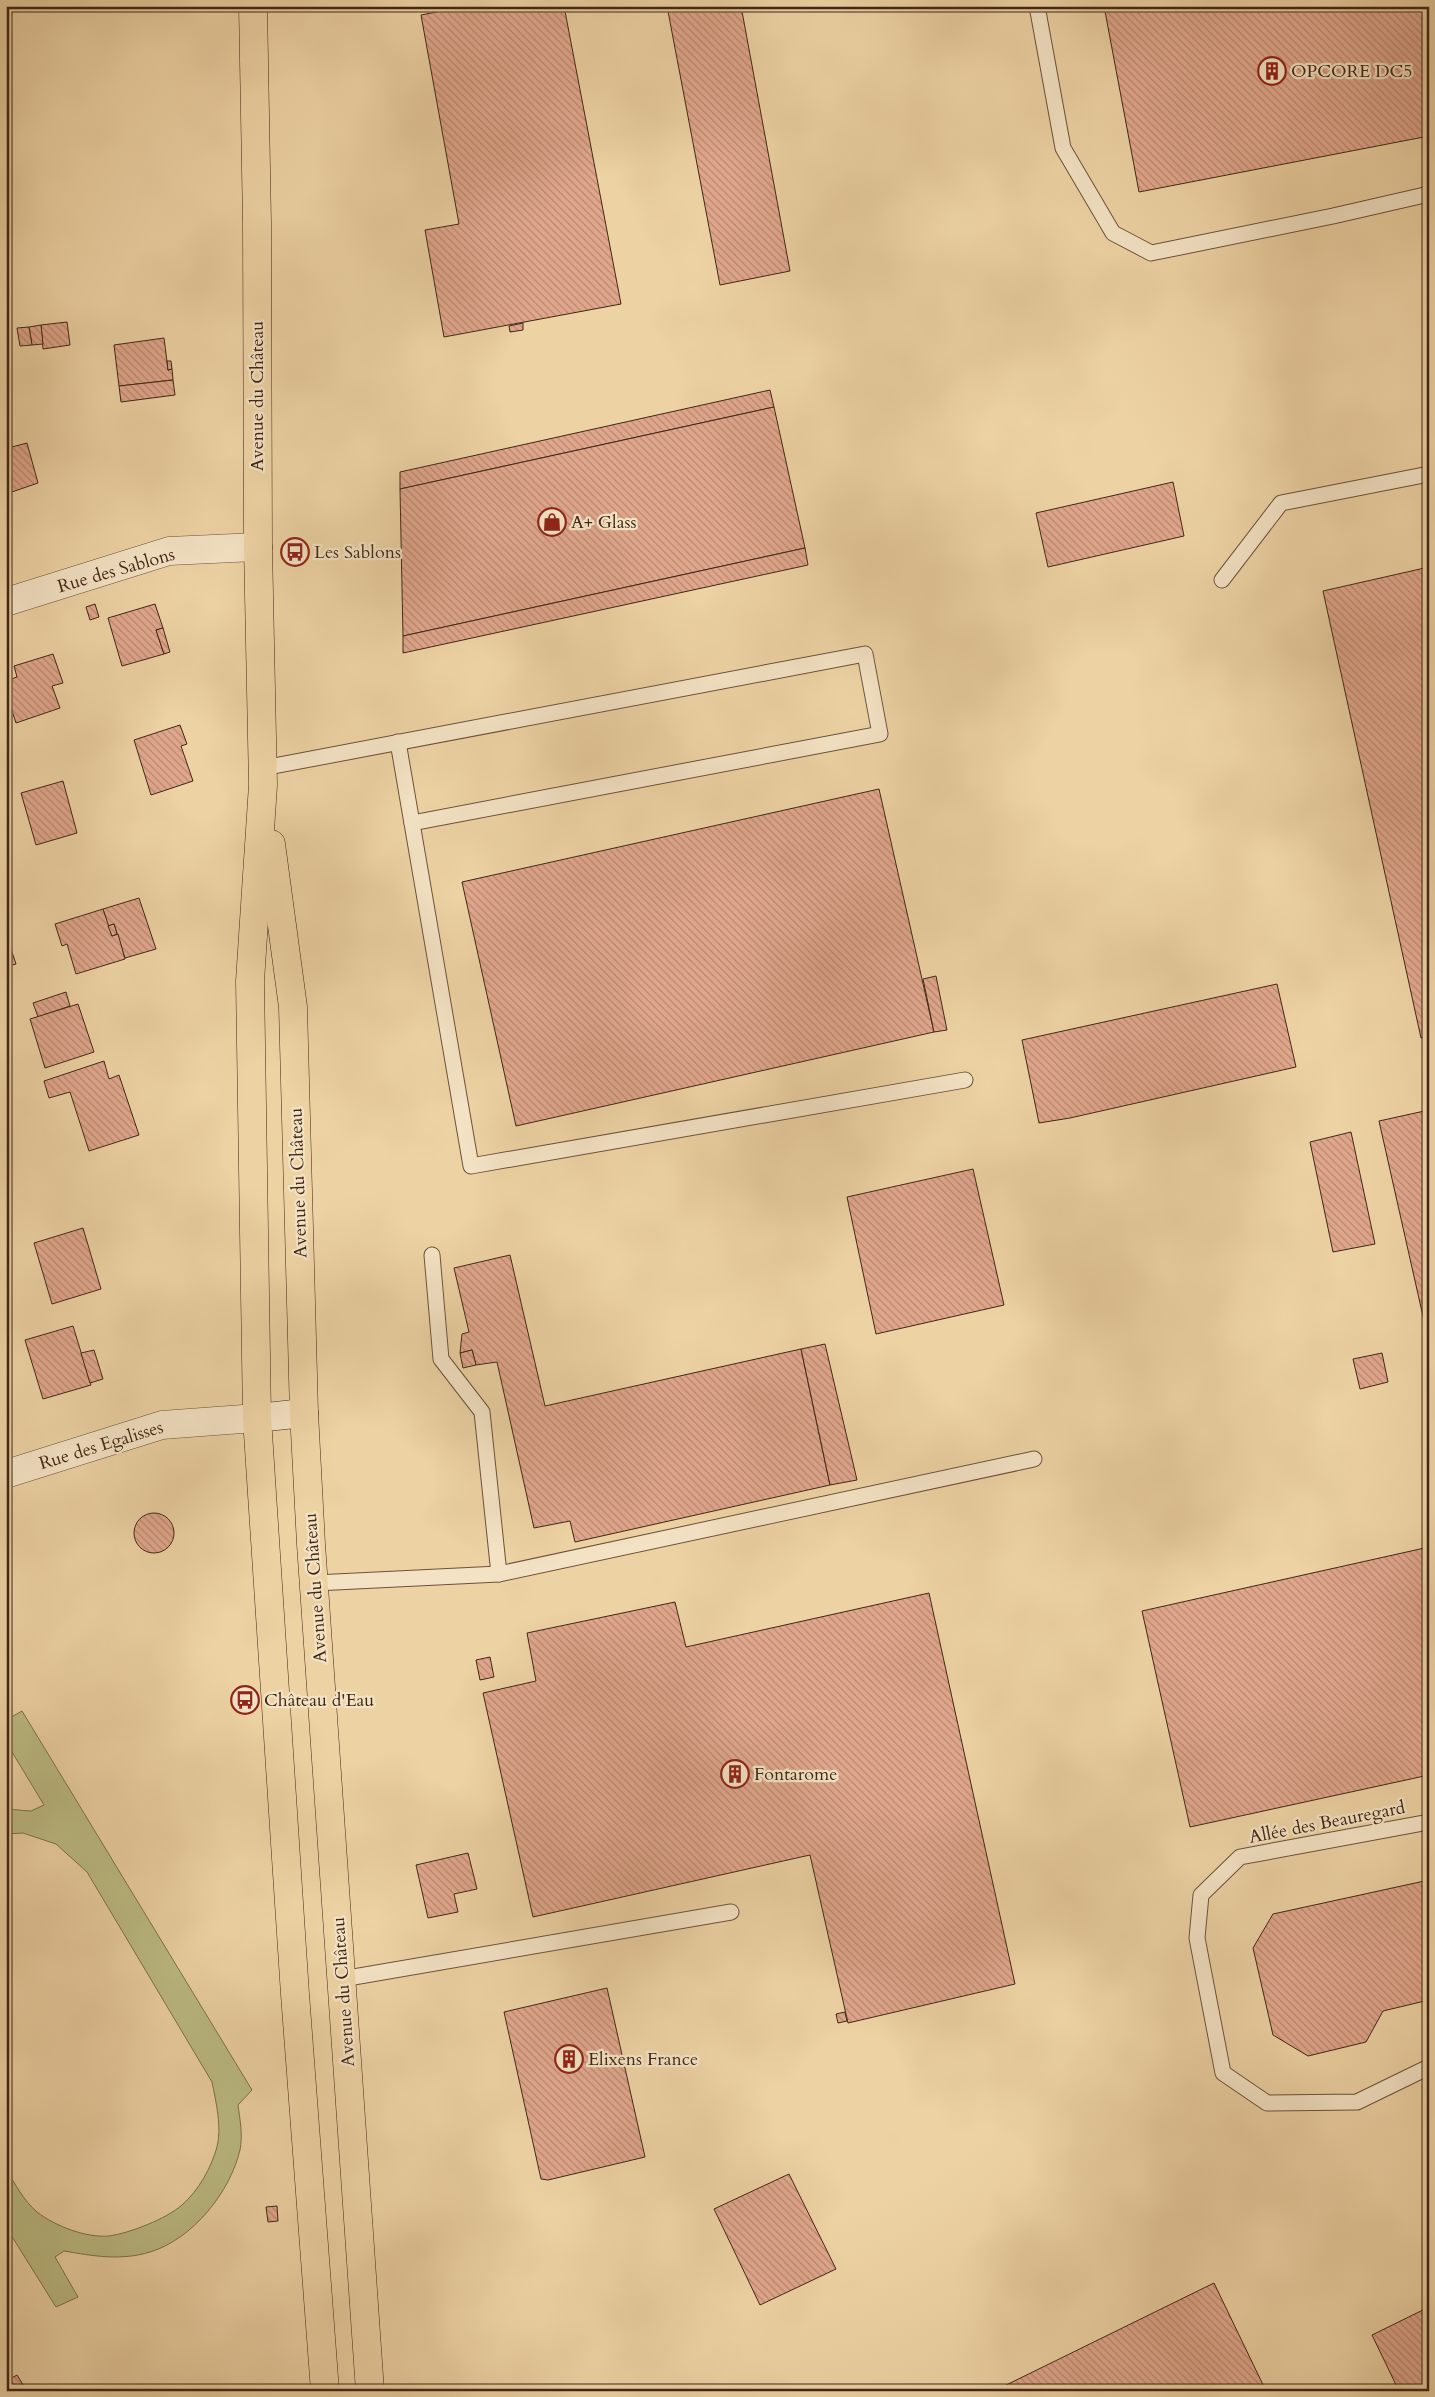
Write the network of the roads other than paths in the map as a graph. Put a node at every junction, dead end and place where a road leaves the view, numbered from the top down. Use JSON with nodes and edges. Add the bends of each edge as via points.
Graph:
{"nodes":[{"id":1,"x":253,"y":6,"type":"edge"},
{"id":2,"x":1037,"y":6,"type":"edge"},
{"id":3,"x":1429,"y":194,"type":"edge"},
{"id":4,"x":1429,"y":474,"type":"edge"},
{"id":5,"x":258,"y":547,"type":"junction"},
{"id":6,"x":1222,"y":580,"type":"dead end"},
{"id":7,"x":6,"y":602,"type":"edge"},
{"id":8,"x":398,"y":742,"type":"junction"},
{"id":9,"x":263,"y":777,"type":"junction"},
{"id":10,"x":412,"y":823,"type":"junction"},
{"id":11,"x":965,"y":1080,"type":"dead end"},
{"id":12,"x":432,"y":1255,"type":"dead end"},
{"id":13,"x":304,"y":1413,"type":"junction"},
{"id":14,"x":257,"y":1418,"type":"junction"},
{"id":15,"x":1034,"y":1459,"type":"dead end"},
{"id":16,"x":6,"y":1474,"type":"edge"},
{"id":17,"x":499,"y":1574,"type":"junction"},
{"id":18,"x":315,"y":1583,"type":"junction"},
{"id":19,"x":1429,"y":1822,"type":"edge"},
{"id":20,"x":731,"y":1912,"type":"dead end"},
{"id":21,"x":342,"y":1979,"type":"junction"},
{"id":22,"x":1429,"y":2067,"type":"edge"},
{"id":23,"x":324,"y":2391,"type":"edge"},
{"id":24,"x":370,"y":2391,"type":"edge"}],
"edges":[{"from":1,"to":5,"type":"main road","name":"Avenue du Château"},
{"from":2,"to":3,"type":"lane","via":[[1064,148],[1113,233],[1151,253]]},
{"from":4,"to":6,"type":"lane","via":[[1281,503]]},
{"from":5,"to":7,"type":"street","name":"Rue des Sablons","via":[[169,551]]},
{"from":5,"to":9,"type":"main road","name":"Avenue du Château"},
{"from":8,"to":9,"type":"lane"},
{"from":8,"to":10,"type":"lane"},
{"from":8,"to":10,"type":"lane","via":[[865,654],[880,734]]},
{"from":9,"to":13,"type":"main road","name":"Avenue du Château","via":[[293,1007]]},
{"from":9,"to":14,"type":"main road","name":"Avenue du Château","via":[[250,981]]},
{"from":10,"to":11,"type":"lane","via":[[471,1166]]},
{"from":12,"to":17,"type":"lane","via":[[442,1359],[482,1412]]},
{"from":13,"to":14,"type":"street","name":"Rue des Egalisses"},
{"from":13,"to":18,"type":"main road","name":"Avenue du Château"},
{"from":14,"to":16,"type":"street","name":"Rue des Egalisses","via":[[162,1425]]},
{"from":14,"to":23,"type":"main road","name":"Avenue du Château"},
{"from":15,"to":17,"type":"lane"},
{"from":17,"to":18,"type":"lane"},
{"from":18,"to":21,"type":"main road","name":"Avenue du Château"},
{"from":19,"to":22,"type":"lane","name":"Allée des Beauregard","via":[[1240,1858],[1201,1895],[1197,1938],[1223,2073],[1267,2103],[1357,2102]]},
{"from":20,"to":21,"type":"lane"},
{"from":21,"to":24,"type":"main road","name":"Avenue du Château"}]}
